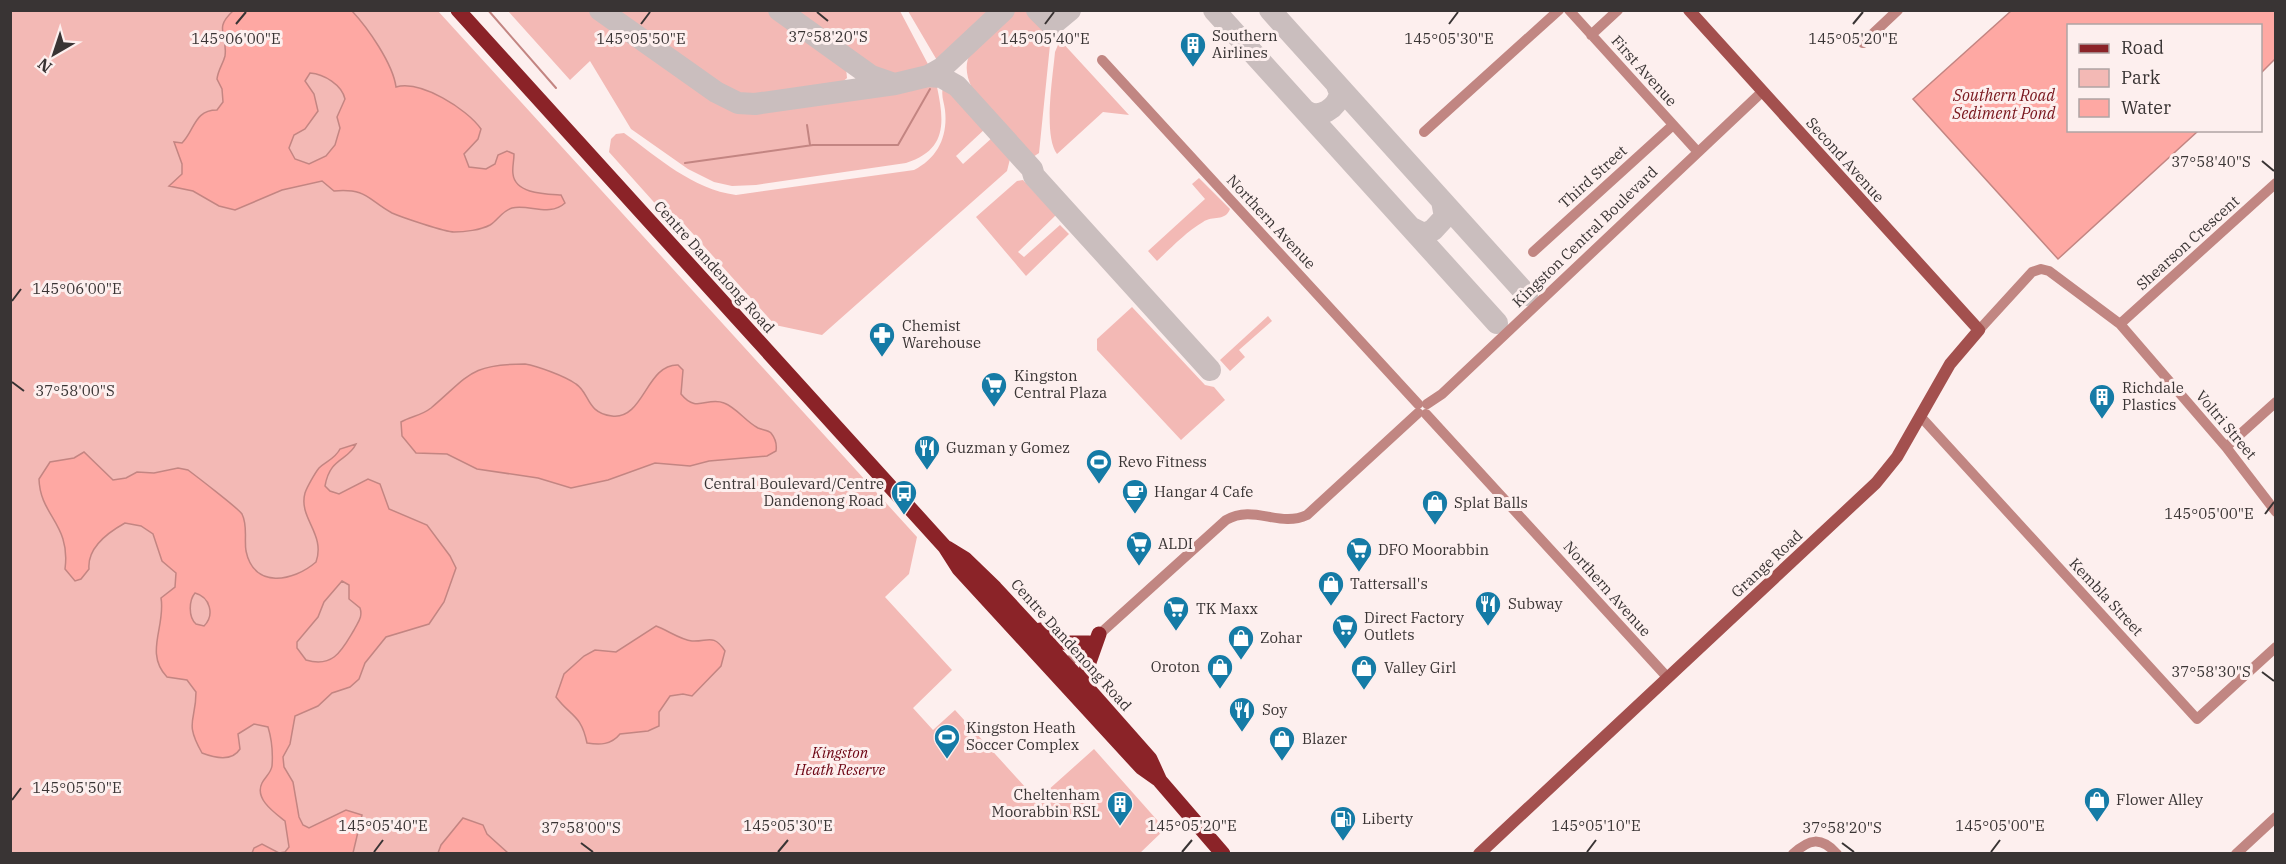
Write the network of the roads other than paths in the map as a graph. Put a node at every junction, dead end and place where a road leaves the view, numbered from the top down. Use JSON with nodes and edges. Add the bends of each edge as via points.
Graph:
{"nodes":[{"id":1,"x":458,"y":10,"type":"edge"},
{"id":2,"x":1558,"y":10,"type":"edge"},
{"id":3,"x":1569,"y":10,"type":"edge"},
{"id":4,"x":1618,"y":10,"type":"edge"},
{"id":5,"x":1689,"y":10,"type":"edge"},
{"id":6,"x":1898,"y":10,"type":"edge"},
{"id":7,"x":1591,"y":35,"type":"junction"},
{"id":8,"x":1863,"y":43,"type":"dead end"},
{"id":9,"x":1102,"y":60,"type":"dead end"},
{"id":10,"x":1763,"y":91,"type":"junction"},
{"id":11,"x":1673,"y":125,"type":"junction"},
{"id":12,"x":1424,"y":132,"type":"dead end"},
{"id":13,"x":1697,"y":151,"type":"junction"},
{"id":14,"x":2276,"y":183,"type":"edge"},
{"id":15,"x":1533,"y":252,"type":"dead end"},
{"id":16,"x":2041,"y":269,"type":"joint"},
{"id":17,"x":2120,"y":324,"type":"junction"},
{"id":18,"x":1979,"y":330,"type":"junction"},
{"id":19,"x":2276,"y":402,"type":"edge"},
{"id":20,"x":1422,"y":409,"type":"junction"},
{"id":21,"x":1921,"y":417,"type":"junction"},
{"id":22,"x":2226,"y":447,"type":"junction"},
{"id":23,"x":2276,"y":512,"type":"edge"},
{"id":24,"x":945,"y":547,"type":"junction"},
{"id":25,"x":1030,"y":624,"type":"junction"},
{"id":26,"x":1094,"y":638,"type":"junction"},
{"id":27,"x":2276,"y":647,"type":"edge"},
{"id":28,"x":1061,"y":669,"type":"junction"},
{"id":29,"x":1668,"y":678,"type":"junction"},
{"id":30,"x":1082,"y":682,"type":"junction"},
{"id":31,"x":1158,"y":779,"type":"junction"},
{"id":32,"x":2276,"y":817,"type":"edge"},
{"id":33,"x":1223,"y":854,"type":"edge"},
{"id":34,"x":1479,"y":854,"type":"edge"},
{"id":35,"x":1793,"y":854,"type":"edge"},
{"id":36,"x":1837,"y":854,"type":"edge"},
{"id":37,"x":2236,"y":854,"type":"edge"}],
"edges":[{"from":1,"to":24,"type":"main road","name":"Centre Dandenong Road"},
{"from":2,"to":12,"type":"street"},
{"from":3,"to":7,"type":"street","name":"First Avenue"},
{"from":4,"to":7,"type":"street"},
{"from":5,"to":10,"type":"main road","name":"Second Avenue"},
{"from":6,"to":8,"type":"street"},
{"from":7,"to":11,"type":"street","name":"First Avenue"},
{"from":9,"to":20,"type":"street","name":"Northern Avenue"},
{"from":10,"to":13,"type":"street","name":"Kingston Central Boulevard"},
{"from":10,"to":18,"type":"main road","name":"Second Avenue"},
{"from":11,"to":13,"type":"street","name":"First Avenue"},
{"from":11,"to":15,"type":"street","name":"Third Street"},
{"from":13,"to":20,"type":"street","name":"Kingston Central Boulevard"},
{"from":14,"to":17,"type":"street","name":"Shearson Crescent"},
{"from":16,"to":17,"type":"street","name":"Voltri Street"},
{"from":16,"to":18,"type":"street","name":"Grange Road","via":[[2032,272]]},
{"from":17,"to":22,"type":"street","name":"Voltri Street"},
{"from":18,"to":21,"type":"main road","name":"Grange Road","via":[[1950,364]]},
{"from":19,"to":22,"type":"street"},
{"from":20,"to":26,"type":"street","name":"Kingston Central Boulevard","via":[[1310,513],[1286,520],[1248,513],[1230,518]]},
{"from":20,"to":29,"type":"street","name":"Northern Avenue"},
{"from":21,"to":27,"type":"street","name":"Kembla Street","via":[[2197,719]]},
{"from":21,"to":29,"type":"main road","name":"Grange Road","via":[[1876,483]]},
{"from":22,"to":23,"type":"street","name":"Voltri Street"},
{"from":24,"to":25,"type":"main road","name":"Centre Dandenong Road","via":[[965,560]]},
{"from":24,"to":28,"type":"main road","name":"Centre Dandenong Road","via":[[959,569]]},
{"from":25,"to":26,"type":"main road","via":[[1066,643]]},
{"from":25,"to":28,"type":"main road","name":"Centre Dandenong Road"},
{"from":26,"to":28,"type":"street","name":"Kingston Central Boulevard"},
{"from":26,"to":30,"type":"main road"},
{"from":28,"to":30,"type":"main road","name":"Centre Dandenong Road"},
{"from":28,"to":31,"type":"main road","name":"Centre Dandenong Road","via":[[1141,767]]},
{"from":29,"to":34,"type":"main road","name":"Grange Road"},
{"from":30,"to":31,"type":"main road","name":"Centre Dandenong Road","via":[[1150,759]]},
{"from":31,"to":33,"type":"main road","name":"Centre Dandenong Road"},
{"from":32,"to":37,"type":"street"},
{"from":35,"to":36,"type":"street","via":[[1803,844],[1817,840]]}]}
